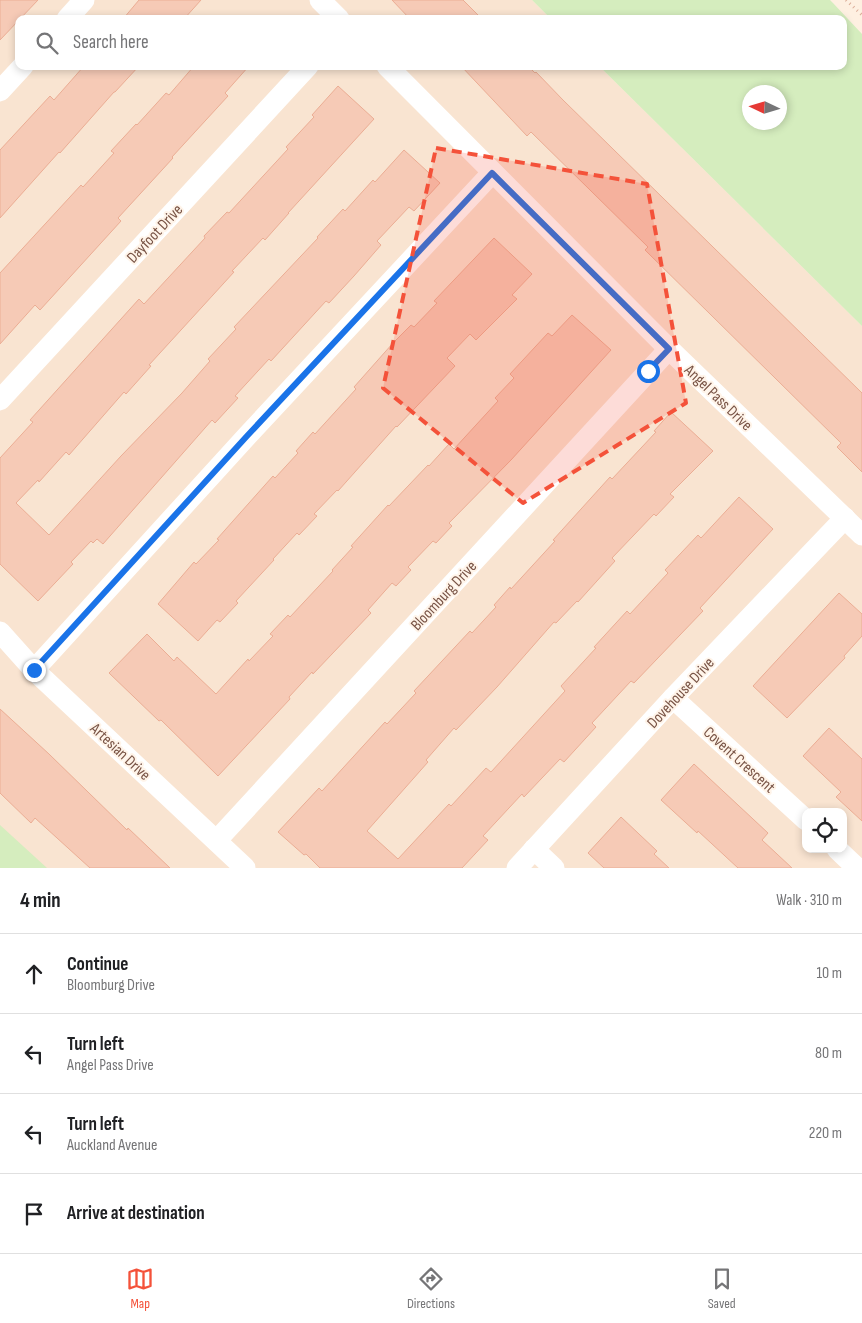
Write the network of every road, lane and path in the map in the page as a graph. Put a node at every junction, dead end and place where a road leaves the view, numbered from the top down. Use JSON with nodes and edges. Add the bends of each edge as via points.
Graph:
{"nodes":[{"id":1,"x":84,"y":0,"type":"edge"},
{"id":2,"x":320,"y":0,"type":"edge"},
{"id":3,"x":846,"y":0,"type":"edge"},
{"id":4,"x":71,"y":15,"type":"edge"},
{"id":5,"x":335,"y":15,"type":"edge"},
{"id":6,"x":862,"y":16,"type":"edge"},
{"id":7,"x":19,"y":70,"type":"edge"},
{"id":8,"x":304,"y":70,"type":"edge"},
{"id":9,"x":391,"y":70,"type":"edge"},
{"id":10,"x":0,"y":91,"type":"edge"},
{"id":11,"x":492,"y":173,"type":"junction"},
{"id":12,"x":669,"y":349,"type":"junction"},
{"id":13,"x":0,"y":400,"type":"edge"},
{"id":14,"x":845,"y":518,"type":"junction"},
{"id":15,"x":862,"y":535,"type":"edge"},
{"id":16,"x":0,"y":632,"type":"edge"},
{"id":17,"x":34,"y":670,"type":"junction"},
{"id":18,"x":673,"y":698,"type":"junction"},
{"id":19,"x":802,"y":816,"type":"edge"},
{"id":20,"x":217,"y":840,"type":"junction"},
{"id":21,"x":534,"y":849,"type":"junction"},
{"id":22,"x":841,"y":853,"type":"edge"},
{"id":23,"x":245,"y":868,"type":"edge"},
{"id":24,"x":517,"y":868,"type":"edge"},
{"id":25,"x":554,"y":868,"type":"edge"},
{"id":26,"x":857,"y":868,"type":"edge"}],
"edges":[{"from":1,"to":4,"type":"street"},
{"from":2,"to":5,"type":"street"},
{"from":3,"to":6,"type":"path"},
{"from":7,"to":10,"type":"street"},
{"from":8,"to":13,"type":"street","name":"Dayfoot Drive"},
{"from":9,"to":11,"type":"street","name":"Angel Pass Drive"},
{"from":11,"to":12,"type":"street","name":"Angel Pass Drive"},
{"from":11,"to":17,"type":"street"},
{"from":12,"to":14,"type":"street","name":"Angel Pass Drive"},
{"from":12,"to":20,"type":"street","name":"Bloomburg Drive"},
{"from":14,"to":15,"type":"street","name":"Angel Pass Drive"},
{"from":14,"to":18,"type":"street","name":"Dovehouse Drive"},
{"from":16,"to":17,"type":"street","name":"Artesian Drive"},
{"from":17,"to":20,"type":"street","name":"Artesian Drive"},
{"from":18,"to":19,"type":"street","name":"Covent Crescent"},
{"from":18,"to":21,"type":"street","name":"Dovehouse Drive"},
{"from":20,"to":23,"type":"street","name":"Artesian Drive"},
{"from":21,"to":24,"type":"street","name":"Dovehouse Drive"},
{"from":21,"to":25,"type":"street"},
{"from":22,"to":26,"type":"street"}]}
